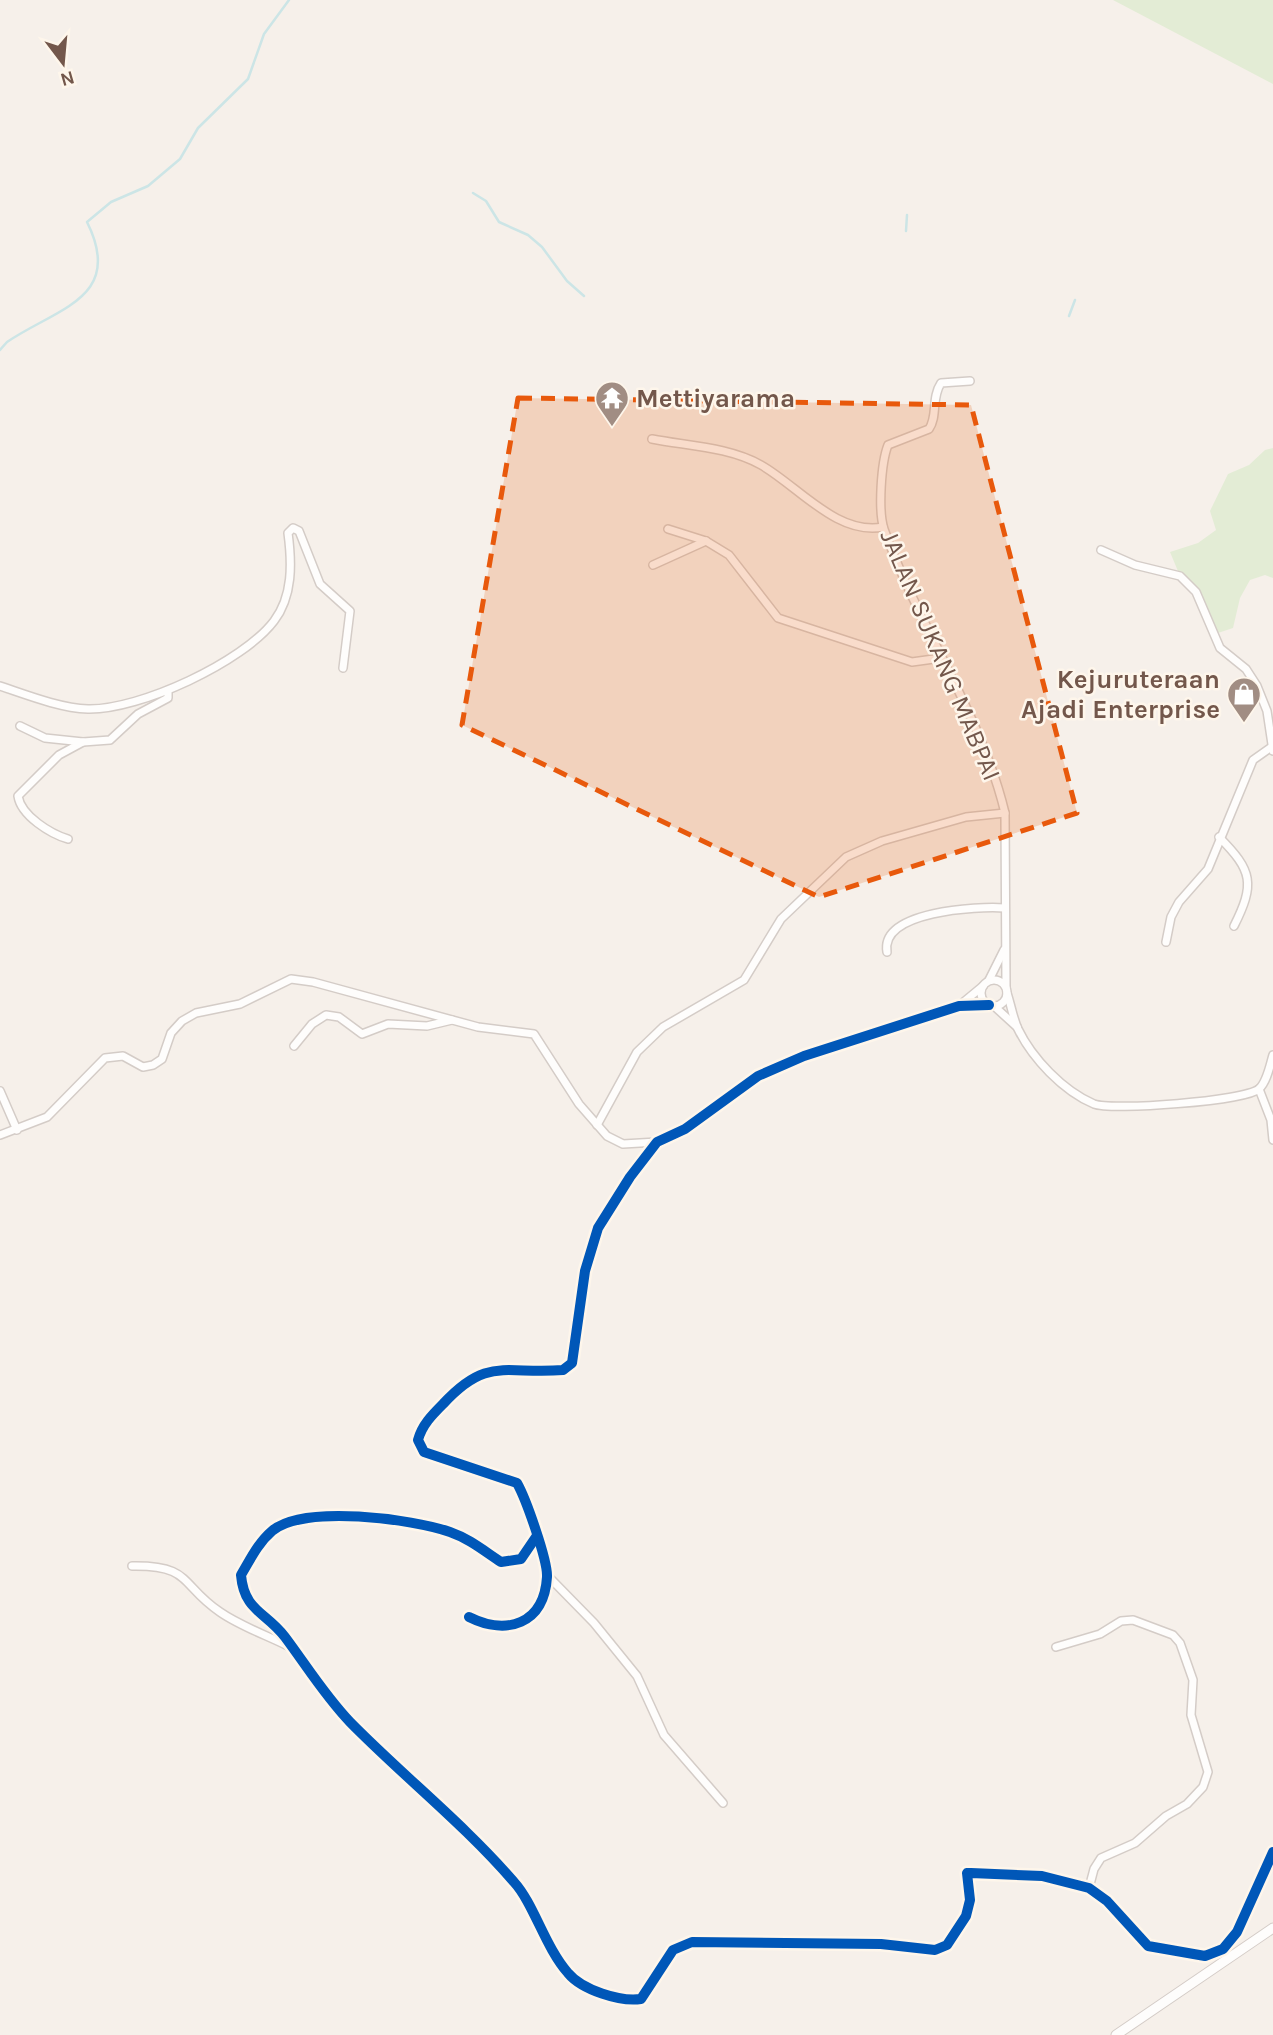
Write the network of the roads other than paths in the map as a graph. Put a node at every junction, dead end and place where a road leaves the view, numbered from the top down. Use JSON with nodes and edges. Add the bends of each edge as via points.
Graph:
{"nodes":[{"id":1,"x":970,"y":381,"type":"dead end"},
{"id":2,"x":652,"y":439,"type":"dead end"},
{"id":3,"x":883,"y":527,"type":"junction"},
{"id":4,"x":668,"y":529,"type":"dead end"},
{"id":5,"x":706,"y":541,"type":"junction"},
{"id":6,"x":1101,"y":550,"type":"dead end"},
{"id":7,"x":653,"y":565,"type":"dead end"},
{"id":8,"x":941,"y":658,"type":"junction"},
{"id":9,"x":343,"y":668,"type":"dead end"},
{"id":10,"x":0,"y":686,"type":"edge"},
{"id":11,"x":168,"y":691,"type":"junction"},
{"id":12,"x":20,"y":726,"type":"dead end"},
{"id":13,"x":83,"y":742,"type":"junction"},
{"id":14,"x":1272,"y":750,"type":"edge"},
{"id":15,"x":1005,"y":813,"type":"junction"},
{"id":16,"x":1219,"y":837,"type":"junction"},
{"id":17,"x":68,"y":839,"type":"dead end"},
{"id":18,"x":1005,"y":908,"type":"junction"},
{"id":19,"x":1234,"y":926,"type":"dead end"},
{"id":20,"x":1166,"y":942,"type":"dead end"},
{"id":21,"x":1006,"y":945,"type":"junction"},
{"id":22,"x":887,"y":952,"type":"dead end"},
{"id":23,"x":986,"y":983,"type":"junction"},
{"id":24,"x":1007,"y":990,"type":"junction"},
{"id":25,"x":992,"y":1005,"type":"junction"},
{"id":26,"x":959,"y":1006,"type":"junction"},
{"id":27,"x":452,"y":1020,"type":"junction"},
{"id":28,"x":1018,"y":1028,"type":"junction"},
{"id":29,"x":294,"y":1046,"type":"dead end"},
{"id":30,"x":1273,"y":1055,"type":"edge"},
{"id":31,"x":1259,"y":1089,"type":"junction"},
{"id":32,"x":0,"y":1091,"type":"edge"},
{"id":33,"x":597,"y":1125,"type":"junction"},
{"id":34,"x":17,"y":1130,"type":"junction"},
{"id":35,"x":0,"y":1135,"type":"edge"},
{"id":36,"x":1273,"y":1140,"type":"edge"},
{"id":37,"x":657,"y":1142,"type":"junction"},
{"id":38,"x":536,"y":1537,"type":"junction"},
{"id":39,"x":132,"y":1566,"type":"dead end"},
{"id":40,"x":548,"y":1576,"type":"junction"},
{"id":41,"x":468,"y":1617,"type":"dead end"},
{"id":42,"x":289,"y":1646,"type":"junction"},
{"id":43,"x":1056,"y":1647,"type":"dead end"},
{"id":44,"x":723,"y":1803,"type":"dead end"},
{"id":45,"x":1273,"y":1852,"type":"edge"},
{"id":46,"x":1089,"y":1888,"type":"junction"},
{"id":47,"x":1273,"y":1928,"type":"edge"},
{"id":48,"x":1205,"y":1956,"type":"junction"},
{"id":49,"x":1218,"y":1967,"type":"junction"},
{"id":50,"x":1116,"y":2035,"type":"edge"}],
"edges":[{"from":1,"to":3,"type":"street","name":"JALAN SUKANG MABPAI","via":[[941,383],[934,394],[929,429],[888,445],[880,480]]},
{"from":2,"to":3,"type":"street","via":[[739,454],[840,520]]},
{"from":3,"to":8,"type":"street","name":"JALAN SUKANG MABPAI"},
{"from":4,"to":5,"type":"street"},
{"from":5,"to":7,"type":"street"},
{"from":5,"to":8,"type":"street","via":[[729,555],[778,618],[912,662]]},
{"from":6,"to":14,"type":"street","via":[[1135,565],[1180,576],[1201,598],[1220,648],[1246,669],[1264,700]]},
{"from":8,"to":15,"type":"street","name":"JALAN SUKANG MABPAI"},
{"from":9,"to":11,"type":"street","via":[[350,611],[320,584],[299,531],[293,528],[288,533],[291,577],[275,620],[192,681]]},
{"from":10,"to":11,"type":"street","via":[[86,709]]},
{"from":11,"to":13,"type":"street","via":[[168,698],[138,714],[110,740]]},
{"from":12,"to":13,"type":"street","via":[[45,738]]},
{"from":13,"to":17,"type":"street","via":[[59,755],[18,796],[32,817]]},
{"from":14,"to":16,"type":"street","via":[[1253,760]]},
{"from":15,"to":18,"type":"street","name":"JALAN SUKANG MABPAI"},
{"from":15,"to":33,"type":"street","via":[[966,817],[883,841],[846,858],[781,919],[744,980],[663,1027],[637,1052]]},
{"from":16,"to":19,"type":"street","via":[[1249,881],[1249,893]]},
{"from":16,"to":20,"type":"street","via":[[1208,869],[1171,917]]},
{"from":18,"to":21,"type":"street","name":"JALAN SUKANG MABPAI"},
{"from":18,"to":22,"type":"street","via":[[963,908],[892,930],[885,941]]},
{"from":21,"to":23,"type":"street","name":"JALAN SUKANG MABPAI"},
{"from":21,"to":24,"type":"street","name":"JALAN SUKANG MABPAI"},
{"from":23,"to":24,"type":"street","via":[[999,980]]},
{"from":23,"to":25,"type":"street","via":[[982,998]]},
{"from":23,"to":26,"type":"street"},
{"from":24,"to":25,"type":"street","via":[[1003,1002]]},
{"from":24,"to":28,"type":"street","name":"JALAN SUKANG MABPAI"},
{"from":25,"to":26,"type":"street"},
{"from":25,"to":28,"type":"street","name":"JALAN SUKANG MABPAI"},
{"from":26,"to":37,"type":"street","via":[[804,1056],[758,1076],[685,1129]]},
{"from":27,"to":29,"type":"street","via":[[427,1026],[388,1024],[362,1034],[340,1017],[326,1015]]},
{"from":27,"to":33,"type":"street","via":[[534,1034]]},
{"from":27,"to":34,"type":"street","via":[[291,979],[240,1004],[196,1013],[182,1021],[171,1033],[162,1059],[153,1065],[143,1067],[123,1056],[106,1058],[47,1117]]},
{"from":28,"to":31,"type":"street","name":"JALAN SUKANG MABPAI","via":[[1048,1070],[1101,1106],[1215,1099]]},
{"from":30,"to":31,"type":"street"},
{"from":31,"to":36,"type":"street"},
{"from":32,"to":34,"type":"street"},
{"from":33,"to":37,"type":"street","via":[[617,1142]]},
{"from":34,"to":35,"type":"street"},
{"from":37,"to":38,"type":"street","via":[[598,1228],[585,1271],[572,1363],[563,1370],[505,1368],[469,1380],[420,1432],[418,1440],[424,1452],[517,1483]]},
{"from":38,"to":40,"type":"street"},
{"from":38,"to":42,"type":"street","via":[[521,1559],[501,1562],[477,1544],[422,1525],[327,1515],[288,1521],[272,1531],[241,1575],[245,1597]]},
{"from":39,"to":42,"type":"street","via":[[171,1570],[188,1580],[221,1613]]},
{"from":40,"to":41,"type":"street","via":[[540,1608],[520,1624],[493,1626]]},
{"from":40,"to":44,"type":"street","via":[[637,1676],[664,1735]]},
{"from":42,"to":46,"type":"street","via":[[348,1720],[517,1885],[541,1935],[568,1974],[587,1987],[626,1999],[647,1995],[673,1950],[692,1942],[881,1944],[935,1950],[947,1945],[966,1916],[970,1900],[967,1873],[1042,1877]]},
{"from":43,"to":46,"type":"street","via":[[1100,1634],[1121,1621],[1133,1620],[1173,1635],[1193,1681],[1191,1715],[1208,1772],[1203,1787],[1187,1804],[1135,1843],[1101,1858]]},
{"from":45,"to":48,"type":"street","via":[[1237,1932],[1223,1949]]},
{"from":46,"to":48,"type":"street","via":[[1148,1946]]},
{"from":47,"to":49,"type":"street"},
{"from":48,"to":49,"type":"street"},
{"from":49,"to":50,"type":"street"}]}
